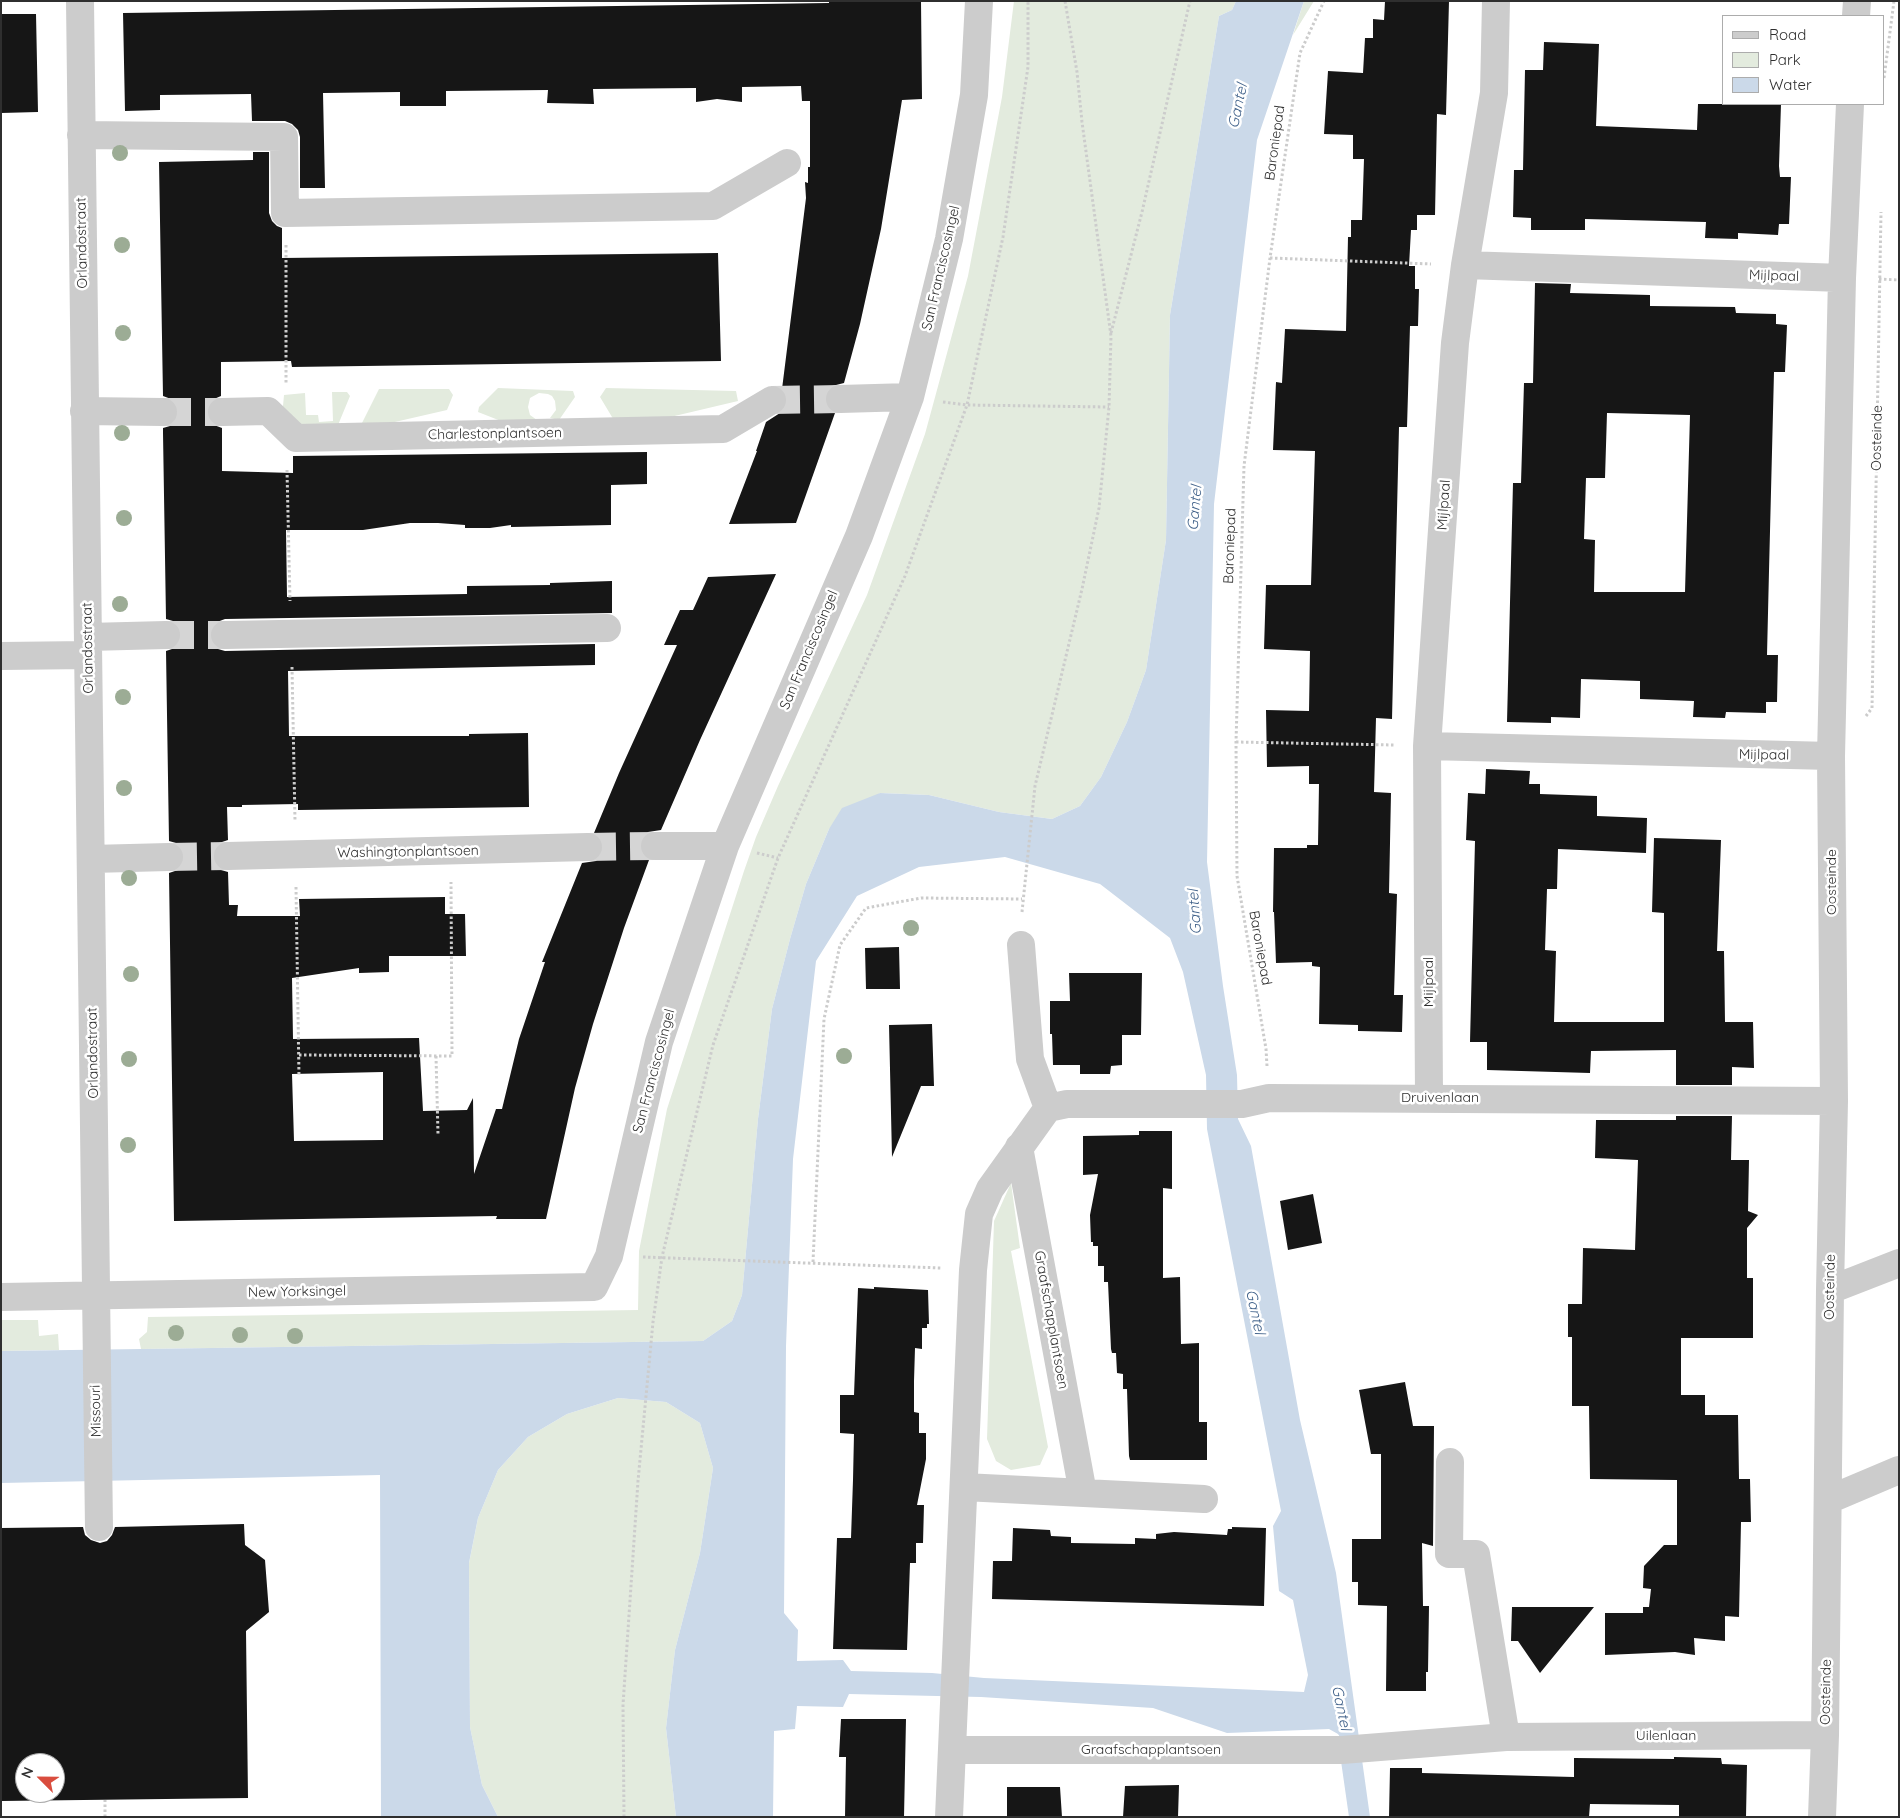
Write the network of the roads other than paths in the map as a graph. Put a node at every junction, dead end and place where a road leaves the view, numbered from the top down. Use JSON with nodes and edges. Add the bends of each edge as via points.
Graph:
{"nodes":[{"id":1,"x":80,"y":1,"type":"edge"},
{"id":2,"x":979,"y":1,"type":"edge"},
{"id":3,"x":1496,"y":1,"type":"edge"},
{"id":4,"x":1857,"y":1,"type":"edge"},
{"id":5,"x":1856,"y":15,"type":"edge"},
{"id":6,"x":1850,"y":105,"type":"edge"},
{"id":7,"x":81,"y":135,"type":"junction"},
{"id":8,"x":787,"y":163,"type":"dead end"},
{"id":9,"x":1465,"y":265,"type":"junction"},
{"id":10,"x":1842,"y":278,"type":"junction"},
{"id":11,"x":910,"y":397,"type":"junction"},
{"id":12,"x":840,"y":399,"type":"tunnel mouth"},
{"id":13,"x":772,"y":400,"type":"tunnel mouth"},
{"id":14,"x":84,"y":411,"type":"junction"},
{"id":15,"x":163,"y":412,"type":"tunnel mouth"},
{"id":16,"x":222,"y":412,"type":"tunnel mouth"},
{"id":17,"x":607,"y":628,"type":"dead end"},
{"id":18,"x":166,"y":635,"type":"tunnel mouth"},
{"id":19,"x":224,"y":635,"type":"tunnel mouth"},
{"id":20,"x":88,"y":646,"type":"junction"},
{"id":21,"x":1,"y":656,"type":"edge"},
{"id":22,"x":1428,"y":746,"type":"junction"},
{"id":23,"x":1831,"y":756,"type":"junction"},
{"id":24,"x":655,"y":846,"type":"tunnel mouth"},
{"id":25,"x":725,"y":846,"type":"junction"},
{"id":26,"x":588,"y":847,"type":"tunnel mouth"},
{"id":27,"x":228,"y":856,"type":"tunnel mouth"},
{"id":28,"x":169,"y":857,"type":"tunnel mouth"},
{"id":29,"x":92,"y":859,"type":"junction"},
{"id":30,"x":1021,"y":945,"type":"dead end"},
{"id":31,"x":1429,"y":1098,"type":"junction"},
{"id":32,"x":1834,"y":1101,"type":"junction"},
{"id":33,"x":1048,"y":1108,"type":"junction"},
{"id":34,"x":1019,"y":1147,"type":"junction"},
{"id":35,"x":1899,"y":1263,"type":"edge"},
{"id":36,"x":594,"y":1287,"type":"joint"},
{"id":37,"x":1830,"y":1290,"type":"junction"},
{"id":38,"x":95,"y":1296,"type":"junction"},
{"id":39,"x":1,"y":1298,"type":"edge"},
{"id":40,"x":1450,"y":1462,"type":"dead end"},
{"id":41,"x":1899,"y":1470,"type":"edge"},
{"id":42,"x":964,"y":1487,"type":"junction"},
{"id":43,"x":1082,"y":1493,"type":"junction"},
{"id":44,"x":1204,"y":1499,"type":"dead end"},
{"id":45,"x":1828,"y":1500,"type":"junction"},
{"id":46,"x":98,"y":1527,"type":"dead end"},
{"id":47,"x":1825,"y":1735,"type":"junction"},
{"id":48,"x":1506,"y":1737,"type":"junction"},
{"id":49,"x":952,"y":1750,"type":"junction"},
{"id":50,"x":1350,"y":1750,"type":"joint"},
{"id":51,"x":949,"y":1817,"type":"edge"},
{"id":52,"x":1822,"y":1817,"type":"edge"}],
"edges":[{"from":1,"to":7,"type":"street","name":"Orlandostraat"},
{"from":2,"to":11,"type":"street","name":"San Franciscosingel","via":[[974,94],[949,239]]},
{"from":3,"to":9,"type":"street","name":"Mijlpaal","via":[[1494,93]]},
{"from":4,"to":5,"type":"street"},
{"from":6,"to":10,"type":"street","name":"Oosteinde"},
{"from":7,"to":8,"type":"street","via":[[284,137],[285,213],[713,206]]},
{"from":7,"to":14,"type":"street","name":"Orlandostraat"},
{"from":9,"to":10,"type":"street","name":"Mijlpaal"},
{"from":9,"to":22,"type":"street","name":"Mijlpaal","via":[[1454,343]]},
{"from":10,"to":23,"type":"street","name":"Oosteinde"},
{"from":11,"to":12,"type":"street"},
{"from":11,"to":25,"type":"street","name":"San Franciscosingel","via":[[858,536]]},
{"from":13,"to":16,"type":"street","name":"Charlestonplantsoen","via":[[723,429],[694,430],[296,438],[268,411]]},
{"from":14,"to":15,"type":"street"},
{"from":14,"to":20,"type":"street","name":"Orlandostraat"},
{"from":17,"to":19,"type":"street"},
{"from":18,"to":20,"type":"street"},
{"from":20,"to":21,"type":"street"},
{"from":20,"to":29,"type":"street","name":"Orlandostraat"},
{"from":22,"to":23,"type":"street","name":"Mijlpaal"},
{"from":22,"to":31,"type":"street","name":"Mijlpaal"},
{"from":23,"to":32,"type":"street","name":"Oosteinde"},
{"from":24,"to":25,"type":"street"},
{"from":25,"to":36,"type":"street","name":"San Franciscosingel","via":[[659,1042],[610,1256]]},
{"from":26,"to":27,"type":"street","name":"Washingtonplantsoen"},
{"from":28,"to":29,"type":"street"},
{"from":29,"to":38,"type":"street","name":"Orlandostraat"},
{"from":30,"to":33,"type":"street","via":[[1030,1059]]},
{"from":31,"to":32,"type":"street","name":"Druivenlaan"},
{"from":31,"to":33,"type":"street","name":"Druivenlaan","via":[[1269,1098],[1242,1104],[1067,1104]]},
{"from":32,"to":37,"type":"street","name":"Oosteinde"},
{"from":33,"to":34,"type":"street"},
{"from":34,"to":42,"type":"street","via":[[990,1190],[979,1214],[973,1270]]},
{"from":34,"to":43,"type":"street","name":"Graafschapplantsoen"},
{"from":35,"to":37,"type":"street"},
{"from":36,"to":38,"type":"street","name":"New Yorksingel"},
{"from":37,"to":45,"type":"street","name":"Oosteinde"},
{"from":38,"to":39,"type":"street","name":"New Yorksingel"},
{"from":38,"to":46,"type":"street","name":"Missouri"},
{"from":40,"to":48,"type":"street","via":[[1449,1554],[1476,1554]]},
{"from":41,"to":45,"type":"street"},
{"from":42,"to":43,"type":"street"},
{"from":42,"to":49,"type":"street"},
{"from":43,"to":44,"type":"street"},
{"from":45,"to":47,"type":"street","name":"Oosteinde"},
{"from":47,"to":48,"type":"street","name":"Uilenlaan"},
{"from":47,"to":52,"type":"street","name":"Oosteinde"},
{"from":48,"to":50,"type":"street","name":"Uilenlaan"},
{"from":49,"to":50,"type":"street","name":"Graafschapplantsoen"},
{"from":49,"to":51,"type":"street"}]}
